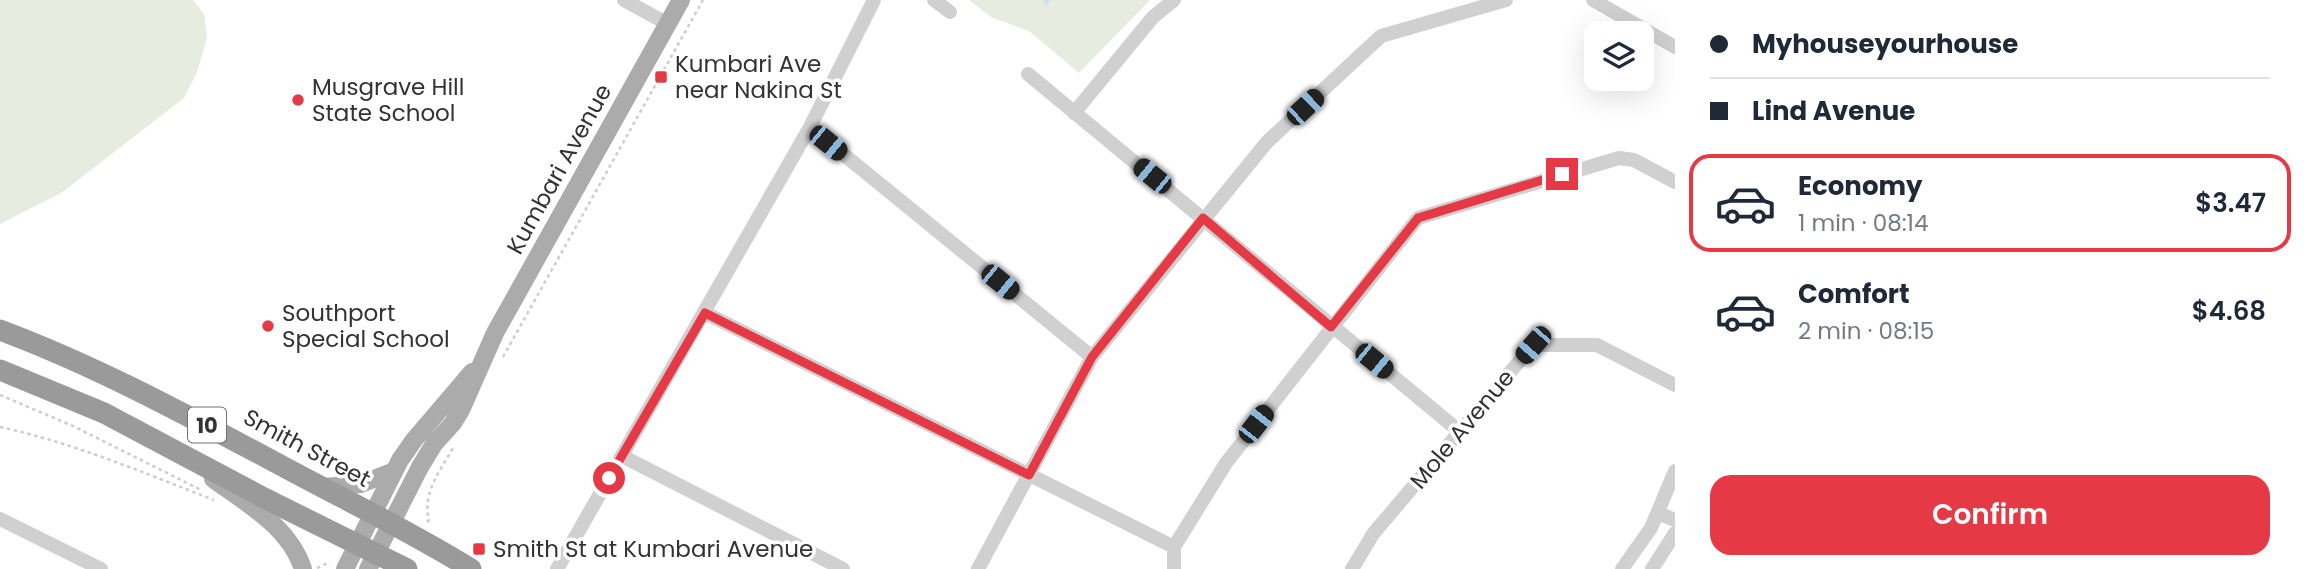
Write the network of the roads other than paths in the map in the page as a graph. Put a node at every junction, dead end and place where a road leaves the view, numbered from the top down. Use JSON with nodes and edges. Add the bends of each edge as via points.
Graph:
{"nodes":[{"id":1,"x":624,"y":0,"type":"edge"},
{"id":2,"x":681,"y":0,"type":"edge"},
{"id":3,"x":874,"y":0,"type":"edge"},
{"id":4,"x":934,"y":0,"type":"edge"},
{"id":5,"x":1174,"y":0,"type":"edge"},
{"id":6,"x":1593,"y":0,"type":"edge"},
{"id":7,"x":1497,"y":1,"type":"edge"},
{"id":8,"x":950,"y":12,"type":"dead end"},
{"id":9,"x":668,"y":24,"type":"junction"},
{"id":10,"x":1675,"y":47,"type":"edge"},
{"id":11,"x":1028,"y":74,"type":"dead end"},
{"id":12,"x":1074,"y":113,"type":"junction"},
{"id":13,"x":810,"y":127,"type":"junction"},
{"id":14,"x":1675,"y":183,"type":"edge"},
{"id":15,"x":1203,"y":218,"type":"junction"},
{"id":16,"x":705,"y":313,"type":"junction"},
{"id":17,"x":1331,"y":327,"type":"junction"},
{"id":18,"x":0,"y":330,"type":"edge"},
{"id":19,"x":1092,"y":357,"type":"junction"},
{"id":20,"x":481,"y":362,"type":"junction"},
{"id":21,"x":0,"y":370,"type":"edge"},
{"id":22,"x":1675,"y":386,"type":"edge"},
{"id":23,"x":1459,"y":430,"type":"junction"},
{"id":24,"x":169,"y":446,"type":"junction"},
{"id":25,"x":622,"y":456,"type":"junction"},
{"id":26,"x":394,"y":471,"type":"junction"},
{"id":27,"x":1675,"y":471,"type":"edge"},
{"id":28,"x":1029,"y":475,"type":"junction"},
{"id":29,"x":323,"y":487,"type":"junction"},
{"id":30,"x":373,"y":512,"type":"junction"},
{"id":31,"x":1658,"y":513,"type":"junction"},
{"id":32,"x":0,"y":519,"type":"edge"},
{"id":33,"x":1675,"y":520,"type":"edge"},
{"id":34,"x":392,"y":522,"type":"junction"},
{"id":35,"x":1675,"y":533,"type":"edge"},
{"id":36,"x":1174,"y":547,"type":"junction"},
{"id":37,"x":367,"y":555,"type":"edge"},
{"id":38,"x":340,"y":566,"type":"edge"},
{"id":39,"x":101,"y":569,"type":"edge"},
{"id":40,"x":303,"y":569,"type":"edge"},
{"id":41,"x":407,"y":569,"type":"edge"},
{"id":42,"x":471,"y":569,"type":"edge"},
{"id":43,"x":557,"y":569,"type":"edge"},
{"id":44,"x":843,"y":569,"type":"edge"},
{"id":45,"x":978,"y":569,"type":"edge"},
{"id":46,"x":1174,"y":569,"type":"edge"},
{"id":47,"x":1352,"y":569,"type":"edge"},
{"id":48,"x":1622,"y":569,"type":"edge"},
{"id":49,"x":1652,"y":569,"type":"edge"}],
"edges":[{"from":1,"to":9,"type":"street"},
{"from":2,"to":9,"type":"main road","name":"Kumbari Avenue"},
{"from":3,"to":13,"type":"street"},
{"from":4,"to":8,"type":"street"},
{"from":5,"to":12,"type":"street","via":[[1153,17]]},
{"from":6,"to":10,"type":"street"},
{"from":7,"to":15,"type":"street","via":[[1381,36],[1268,142]]},
{"from":9,"to":20,"type":"main road","name":"Kumbari Avenue"},
{"from":11,"to":12,"type":"street"},
{"from":12,"to":15,"type":"street"},
{"from":13,"to":16,"type":"street"},
{"from":13,"to":19,"type":"street"},
{"from":14,"to":17,"type":"street","via":[[1634,160],[1619,158],[1418,218]]},
{"from":15,"to":17,"type":"street"},
{"from":15,"to":19,"type":"street"},
{"from":16,"to":25,"type":"street"},
{"from":16,"to":28,"type":"street"},
{"from":17,"to":23,"type":"street"},
{"from":17,"to":36,"type":"street","via":[[1226,463]]},
{"from":18,"to":29,"type":"highway","name":"Smith Street","number":"10","via":[[123,381]]},
{"from":19,"to":28,"type":"street"},
{"from":20,"to":26,"type":"main road","name":"Kumbari Avenue","via":[[414,440]]},
{"from":20,"to":34,"type":"main road","name":"Kumbari Avenue","via":[[461,410],[434,444]]},
{"from":21,"to":24,"type":"highway","number":"10"},
{"from":22,"to":23,"type":"street","name":"Mole Avenue","via":[[1597,345],[1533,345]]},
{"from":23,"to":47,"type":"street","name":"Mole Avenue","via":[[1373,534]]},
{"from":24,"to":37,"type":"highway","number":"10"},
{"from":24,"to":40,"type":"main road","via":[[276,527]]},
{"from":25,"to":43,"type":"street"},
{"from":25,"to":44,"type":"street"},
{"from":26,"to":29,"type":"main road","via":[[361,484]]},
{"from":26,"to":30,"type":"main road","name":"Kumbari Avenue"},
{"from":27,"to":31,"type":"street"},
{"from":28,"to":36,"type":"street"},
{"from":28,"to":45,"type":"street"},
{"from":29,"to":30,"type":"highway","name":"Smith Street","number":"10"},
{"from":30,"to":34,"type":"highway","name":"Smith Street","number":"10"},
{"from":30,"to":37,"type":"main road","name":"Kumbari Avenue"},
{"from":31,"to":33,"type":"street"},
{"from":31,"to":48,"type":"street"},
{"from":32,"to":39,"type":"street"},
{"from":34,"to":37,"type":"main road","name":"Kumbari Avenue"},
{"from":34,"to":42,"type":"highway","name":"Smith Street","number":"10"},
{"from":35,"to":49,"type":"street"},
{"from":36,"to":46,"type":"street"},
{"from":37,"to":38,"type":"main road","name":"Kumbari Avenue"},
{"from":37,"to":41,"type":"highway","number":"10"}]}
